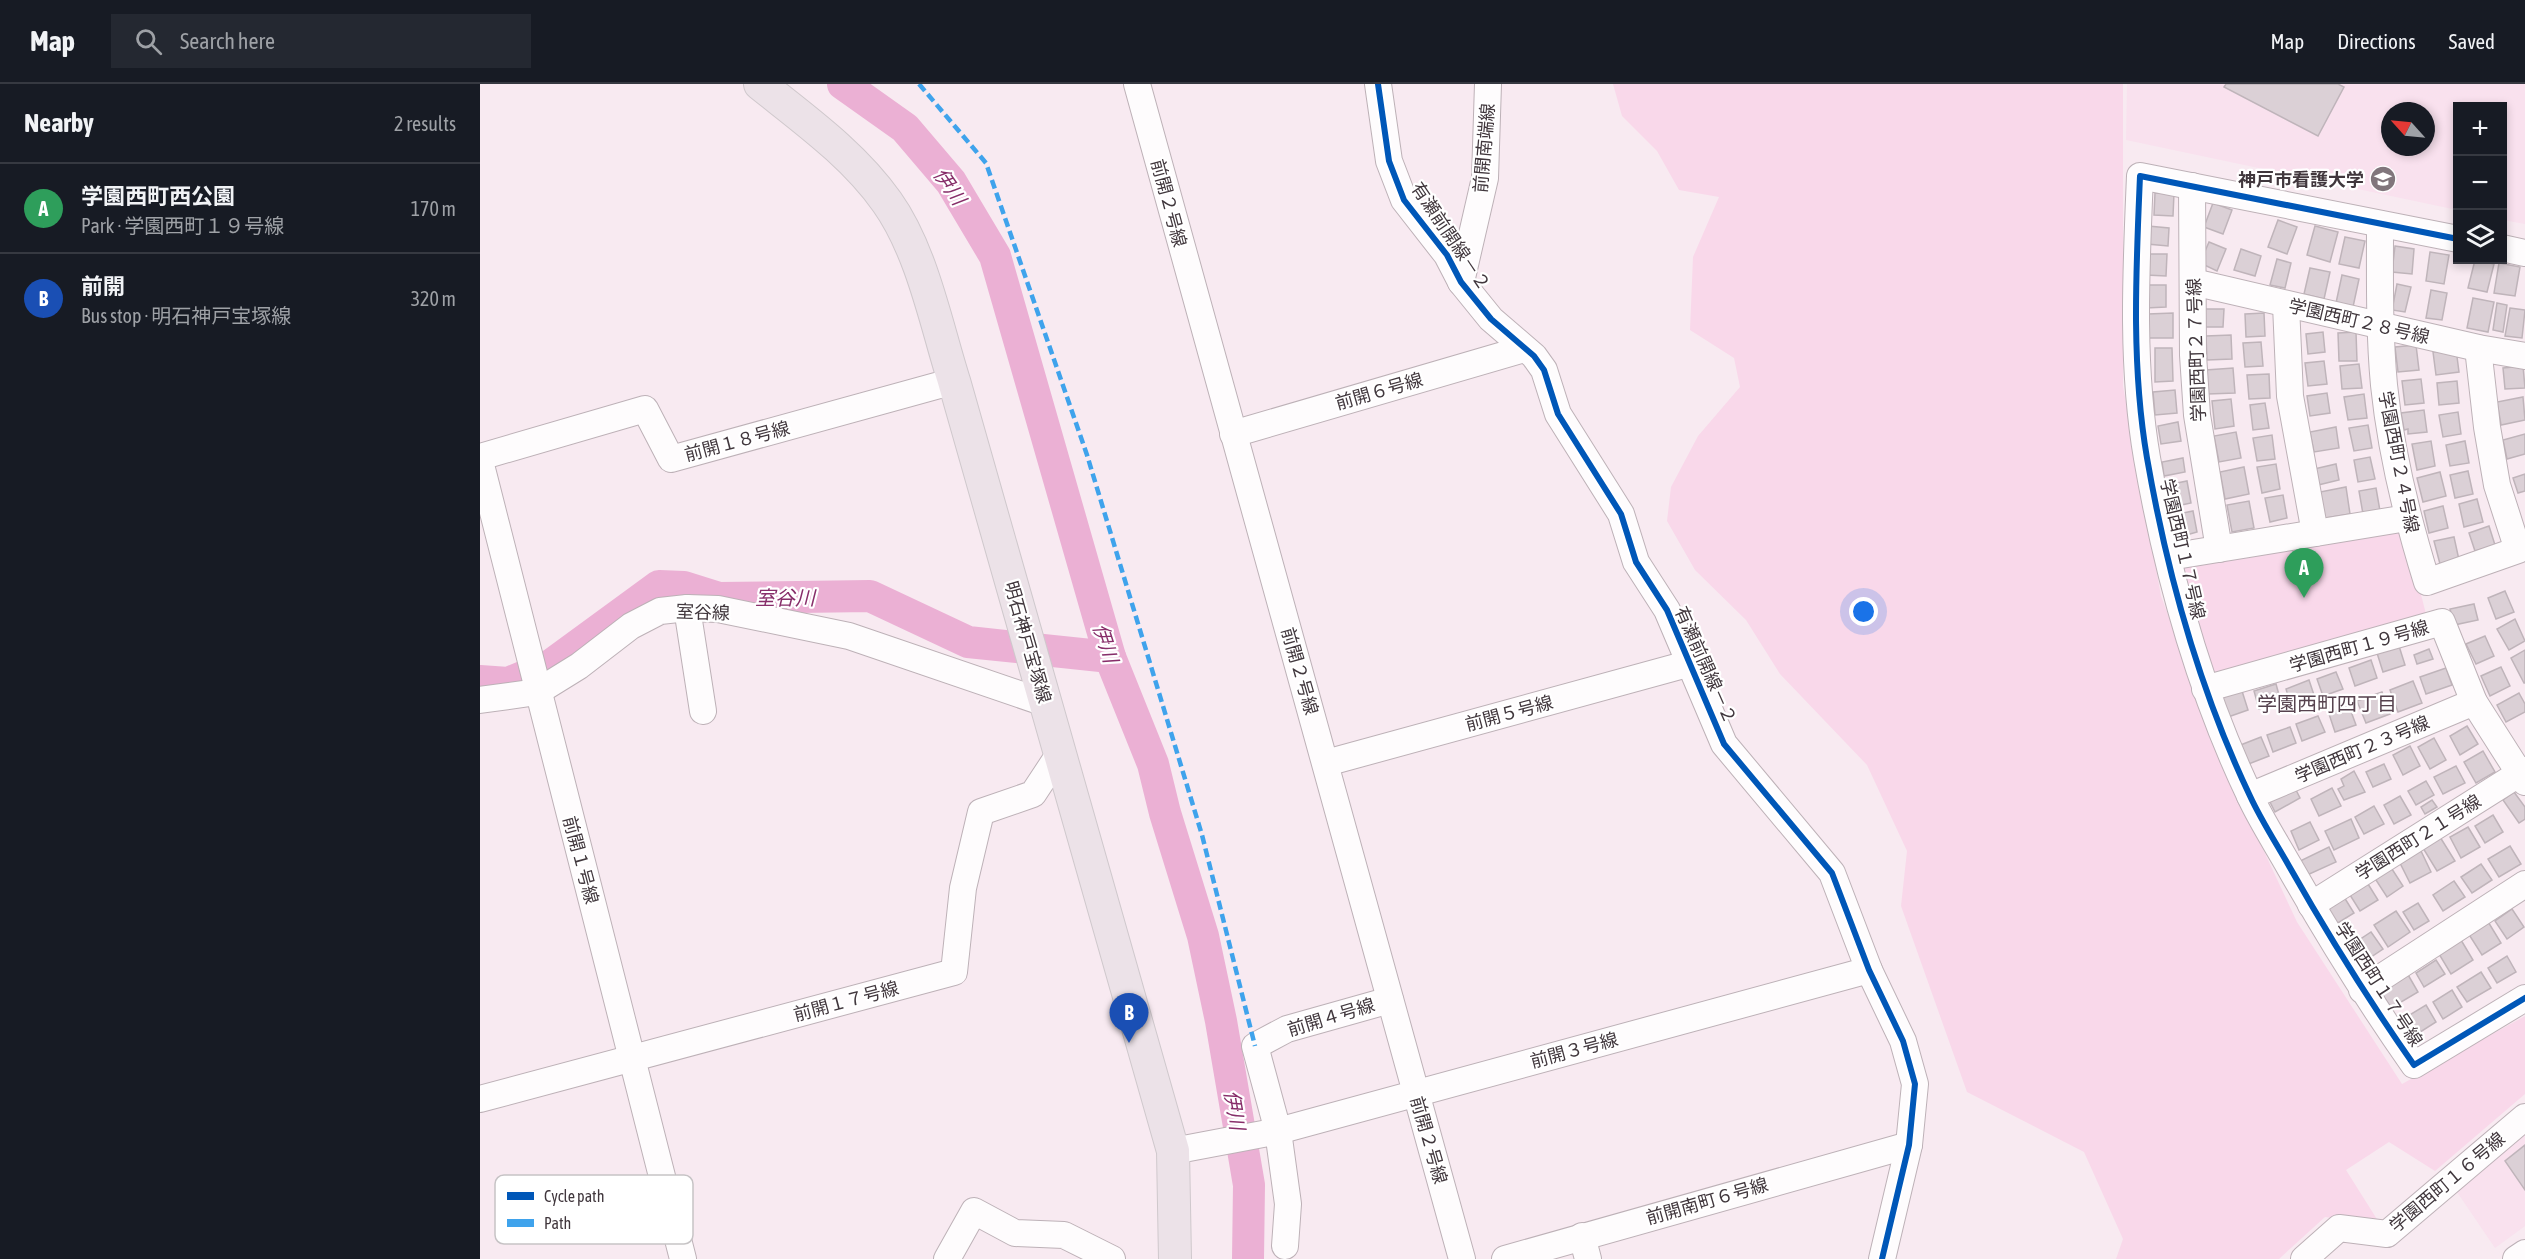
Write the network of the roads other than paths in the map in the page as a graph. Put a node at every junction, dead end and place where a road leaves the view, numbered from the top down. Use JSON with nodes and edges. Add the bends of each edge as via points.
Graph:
{"nodes":[{"id":1,"x":760,"y":84,"type":"edge"},
{"id":2,"x":1137,"y":84,"type":"edge"},
{"id":3,"x":1378,"y":84,"type":"edge"},
{"id":4,"x":1488,"y":84,"type":"edge"},
{"id":5,"x":2192,"y":186,"type":"junction"},
{"id":6,"x":2380,"y":224,"type":"junction"},
{"id":7,"x":2453,"y":238,"type":"edge"},
{"id":8,"x":2507,"y":249,"type":"edge"},
{"id":9,"x":2525,"y":253,"type":"edge"},
{"id":10,"x":1461,"y":282,"type":"junction"},
{"id":11,"x":2193,"y":282,"type":"junction"},
{"id":12,"x":2286,"y":304,"type":"junction"},
{"id":13,"x":2380,"y":325,"type":"junction"},
{"id":14,"x":2478,"y":348,"type":"junction"},
{"id":15,"x":1524,"y":349,"type":"junction"},
{"id":16,"x":2525,"y":356,"type":"edge"},
{"id":17,"x":954,"y":381,"type":"junction"},
{"id":18,"x":1233,"y":434,"type":"junction"},
{"id":19,"x":480,"y":459,"type":"edge"},
{"id":20,"x":2407,"y":518,"type":"junction"},
{"id":21,"x":2315,"y":533,"type":"junction"},
{"id":22,"x":2219,"y":549,"type":"junction"},
{"id":23,"x":2169,"y":557,"type":"junction"},
{"id":24,"x":687,"y":608,"type":"junction"},
{"id":25,"x":1691,"y":663,"type":"junction"},
{"id":26,"x":533,"y":678,"type":"junction"},
{"id":27,"x":2205,"y":689,"type":"junction"},
{"id":28,"x":480,"y":700,"type":"edge"},
{"id":29,"x":2474,"y":702,"type":"junction"},
{"id":30,"x":1045,"y":704,"type":"junction"},
{"id":31,"x":703,"y":711,"type":"dead end"},
{"id":32,"x":1060,"y":753,"type":"junction"},
{"id":33,"x":1326,"y":763,"type":"junction"},
{"id":34,"x":2523,"y":775,"type":"edge"},
{"id":35,"x":2250,"y":796,"type":"junction"},
{"id":36,"x":2525,"y":884,"type":"edge"},
{"id":37,"x":2311,"y":905,"type":"junction"},
{"id":38,"x":1869,"y":970,"type":"junction"},
{"id":39,"x":2362,"y":990,"type":"junction"},
{"id":40,"x":2525,"y":998,"type":"edge"},
{"id":41,"x":1390,"y":1000,"type":"junction"},
{"id":42,"x":632,"y":1059,"type":"junction"},
{"id":43,"x":1415,"y":1093,"type":"junction"},
{"id":44,"x":480,"y":1099,"type":"edge"},
{"id":45,"x":2525,"y":1117,"type":"edge"},
{"id":46,"x":1278,"y":1131,"type":"junction"},
{"id":47,"x":1909,"y":1145,"type":"junction"},
{"id":48,"x":1182,"y":1149,"type":"junction"},
{"id":49,"x":662,"y":1175,"type":"edge"},
{"id":50,"x":679,"y":1244,"type":"edge"},
{"id":51,"x":1285,"y":1246,"type":"dead end"},
{"id":52,"x":1585,"y":1248,"type":"edge"},
{"id":53,"x":2525,"y":1253,"type":"edge"},
{"id":54,"x":683,"y":1259,"type":"edge"},
{"id":55,"x":946,"y":1259,"type":"edge"},
{"id":56,"x":1112,"y":1259,"type":"edge"},
{"id":57,"x":1175,"y":1259,"type":"edge"},
{"id":58,"x":1462,"y":1259,"type":"edge"},
{"id":59,"x":1505,"y":1259,"type":"edge"},
{"id":60,"x":1884,"y":1259,"type":"edge"},
{"id":61,"x":2304,"y":1259,"type":"edge"},
{"id":62,"x":2516,"y":1259,"type":"edge"}],
"edges":[{"from":1,"to":17,"type":"main road","name":"明石神戸宝塚線","via":[[840,148],[888,202],[916,258]]},
{"from":2,"to":18,"type":"street","name":"前開２号線"},
{"from":3,"to":10,"type":"street","name":"有瀬前開線－２","via":[[1389,161],[1404,201],[1447,255]]},
{"from":4,"to":10,"type":"street","name":"前開南端線","via":[[1485,178]]},
{"from":5,"to":6,"type":"street","name":"学園西町１７号線"},
{"from":5,"to":11,"type":"street","name":"学園西町２７号線"},
{"from":5,"to":23,"type":"street","name":"学園西町１７号線","via":[[2140,176],[2138,364],[2147,457]]},
{"from":6,"to":7,"type":"street","name":"学園西町１７号線"},
{"from":6,"to":13,"type":"street","name":"学園西町２４号線"},
{"from":8,"to":9,"type":"street"},
{"from":10,"to":15,"type":"street","name":"有瀬前開線－２","via":[[1491,319]]},
{"from":11,"to":12,"type":"street","name":"学園西町２８号線"},
{"from":11,"to":22,"type":"street","name":"学園西町２７号線","via":[[2197,414]]},
{"from":12,"to":13,"type":"street","name":"学園西町２８号線"},
{"from":12,"to":21,"type":"street","via":[[2290,396]]},
{"from":13,"to":14,"type":"street","name":"学園西町２８号線"},
{"from":13,"to":20,"type":"street","name":"学園西町２４号線","via":[[2384,385]]},
{"from":14,"to":16,"type":"street","name":"学園西町２８号線"},
{"from":14,"to":20,"type":"street","name":"学園西町２４号線","via":[[2497,485],[2518,550],[2427,582]]},
{"from":15,"to":18,"type":"street","name":"前開６号線"},
{"from":15,"to":25,"type":"street","name":"有瀬前開線－２","via":[[1544,370],[1558,414],[1621,514],[1636,562],[1667,610]]},
{"from":17,"to":19,"type":"street","name":"前開１８号線","via":[[671,459],[645,409]]},
{"from":17,"to":30,"type":"main road","name":"明石神戸宝塚線"},
{"from":18,"to":33,"type":"street","name":"前開２号線"},
{"from":19,"to":26,"type":"street","name":"前開１号線"},
{"from":20,"to":21,"type":"street"},
{"from":21,"to":22,"type":"street"},
{"from":22,"to":23,"type":"street"},
{"from":23,"to":27,"type":"street","name":"学園西町１７号線","via":[[2180,609]]},
{"from":24,"to":26,"type":"street","name":"室谷線","via":[[660,611],[631,626],[579,666]]},
{"from":24,"to":30,"type":"street","name":"室谷線","via":[[718,609],[849,636]]},
{"from":24,"to":31,"type":"street"},
{"from":25,"to":33,"type":"street","name":"前開５号線"},
{"from":25,"to":38,"type":"street","name":"有瀬前開線－２","via":[[1724,744],[1832,873]]},
{"from":26,"to":28,"type":"street","name":"室谷線"},
{"from":26,"to":42,"type":"street","name":"前開１号線"},
{"from":27,"to":29,"type":"street","name":"学園西町１９号線","via":[[2442,622]]},
{"from":27,"to":35,"type":"street","name":"学園西町１７号線"},
{"from":29,"to":34,"type":"street","name":"学園西町１９号線"},
{"from":29,"to":35,"type":"street","name":"学園西町２３号線"},
{"from":30,"to":32,"type":"main road","name":"明石神戸宝塚線"},
{"from":32,"to":42,"type":"street","name":"前開１７号線","via":[[1033,794],[981,812],[963,888],[954,972]]},
{"from":32,"to":48,"type":"main road","name":"明石神戸宝塚線"},
{"from":33,"to":41,"type":"street","name":"前開２号線"},
{"from":34,"to":37,"type":"street","name":"学園西町２１号線"},
{"from":35,"to":37,"type":"street","name":"学園西町１７号線"},
{"from":36,"to":39,"type":"street"},
{"from":37,"to":39,"type":"street","name":"学園西町１７号線"},
{"from":38,"to":43,"type":"street","name":"前開３号線"},
{"from":38,"to":47,"type":"street","name":"有瀬前開線－２","via":[[1903,1041],[1915,1084]]},
{"from":39,"to":40,"type":"street","name":"学園西町１７号線","via":[[2414,1065]]},
{"from":41,"to":43,"type":"street","name":"前開２号線"},
{"from":41,"to":46,"type":"street","name":"前開４号線","via":[[1287,1029],[1255,1046]]},
{"from":42,"to":44,"type":"street","name":"前開１７号線"},
{"from":42,"to":49,"type":"street","name":"前開１号線"},
{"from":43,"to":46,"type":"street","name":"前開３号線"},
{"from":43,"to":58,"type":"street","name":"前開２号線"},
{"from":45,"to":61,"type":"street","name":"学園西町１６号線","via":[[2387,1234],[2339,1228]]},
{"from":46,"to":48,"type":"street","name":"前開３号線"},
{"from":46,"to":51,"type":"street","via":[[1288,1204]]},
{"from":47,"to":52,"type":"street","name":"前開南町６号線"},
{"from":47,"to":60,"type":"street","name":"有瀬前開線－２"},
{"from":48,"to":57,"type":"main road","name":"明石神戸宝塚線"},
{"from":50,"to":54,"type":"street","name":"前開１号線"},
{"from":52,"to":59,"type":"street","name":"前開南町６号線"},
{"from":53,"to":62,"type":"street"},
{"from":55,"to":56,"type":"street","via":[[974,1211],[1015,1233],[1064,1235]]}]}
